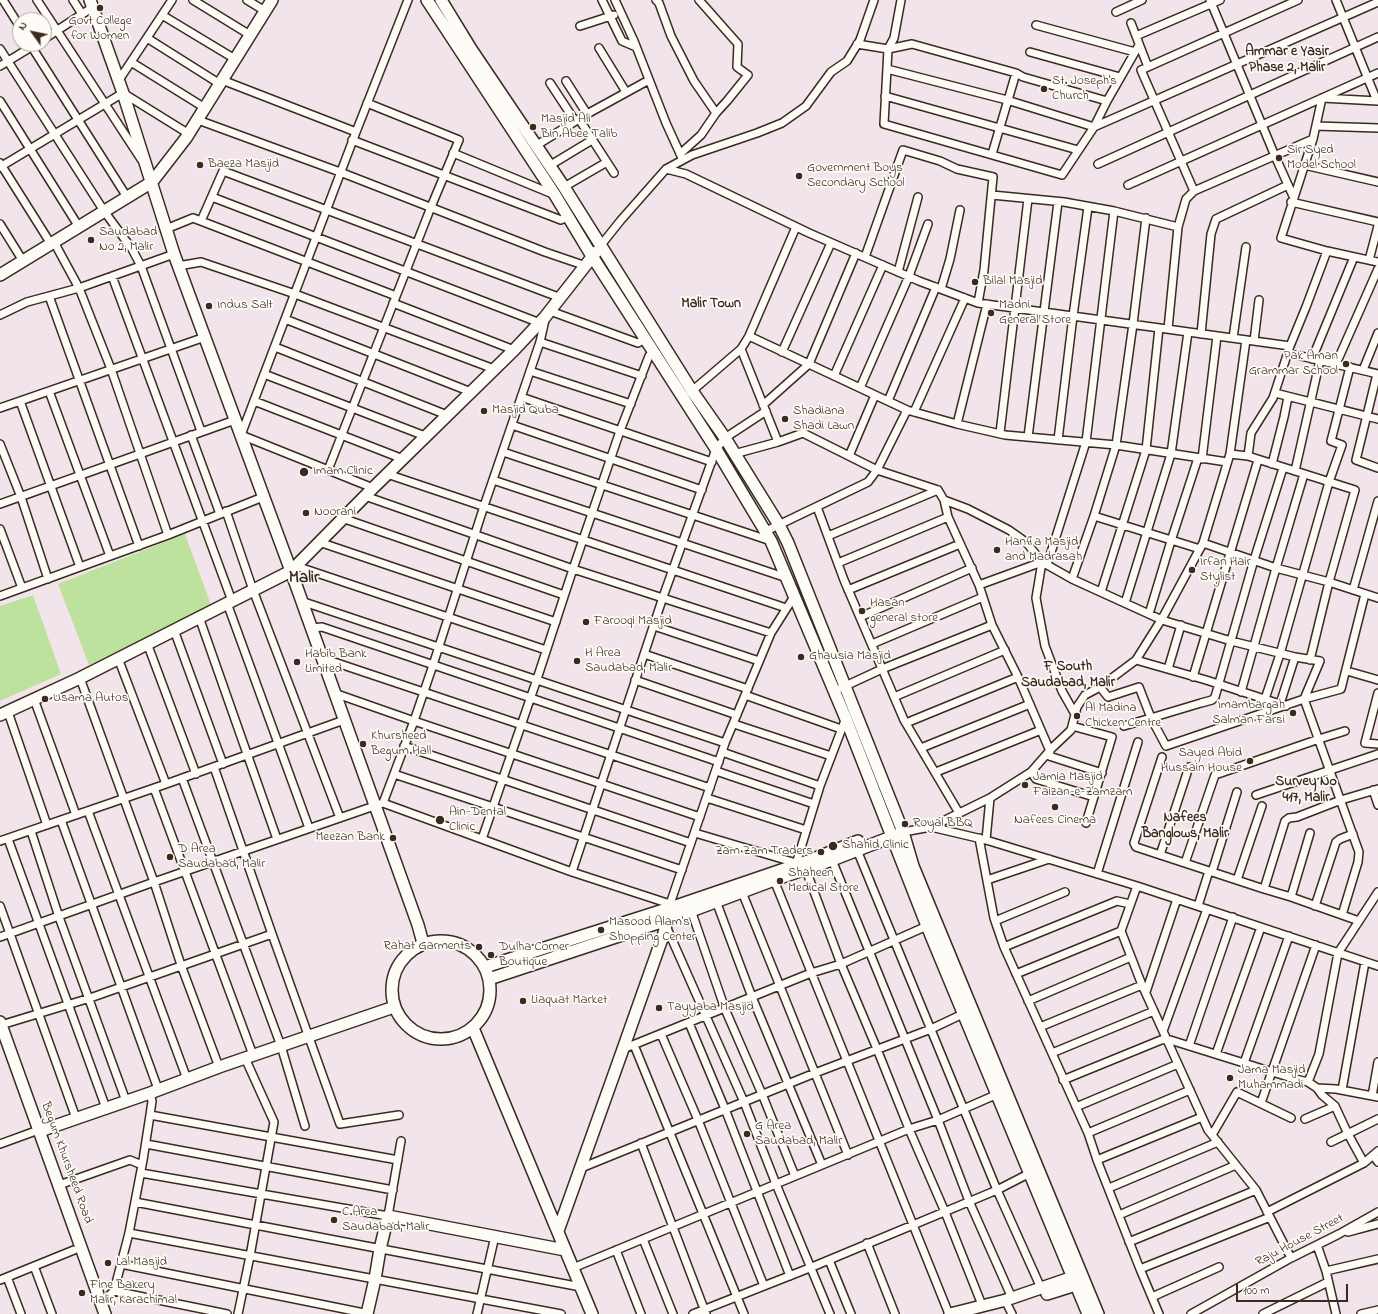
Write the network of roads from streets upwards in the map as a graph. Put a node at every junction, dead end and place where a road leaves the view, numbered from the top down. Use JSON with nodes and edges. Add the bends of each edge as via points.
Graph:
{"nodes":[{"id":1,"x":3,"y":0,"type":"edge"},
{"id":2,"x":38,"y":0,"type":"edge"},
{"id":3,"x":73,"y":0,"type":"edge"},
{"id":4,"x":172,"y":0,"type":"edge"},
{"id":5,"x":193,"y":0,"type":"edge"},
{"id":6,"x":247,"y":0,"type":"edge"},
{"id":7,"x":272,"y":0,"type":"edge"},
{"id":8,"x":408,"y":0,"type":"edge"},
{"id":9,"x":427,"y":0,"type":"edge"},
{"id":10,"x":440,"y":0,"type":"edge"},
{"id":11,"x":602,"y":0,"type":"edge"},
{"id":12,"x":615,"y":0,"type":"edge"},
{"id":13,"x":656,"y":0,"type":"edge"},
{"id":14,"x":699,"y":0,"type":"edge"},
{"id":15,"x":874,"y":0,"type":"edge"},
{"id":16,"x":901,"y":0,"type":"edge"},
{"id":17,"x":1142,"y":0,"type":"edge"},
{"id":18,"x":1220,"y":0,"type":"edge"},
{"id":19,"x":1298,"y":0,"type":"edge"},
{"id":20,"x":1336,"y":0,"type":"edge"},
{"id":21,"x":1211,"y":2,"type":"edge"},
{"id":22,"x":1378,"y":2,"type":"edge"},
{"id":23,"x":92,"y":3,"type":"edge"},
{"id":24,"x":265,"y":11,"type":"junction"},
{"id":25,"x":1116,"y":12,"type":"dead end"},
{"id":26,"x":620,"y":13,"type":"junction"},
{"id":27,"x":12,"y":14,"type":"edge"},
{"id":28,"x":82,"y":14,"type":"junction"},
{"id":29,"x":162,"y":15,"type":"junction"},
{"id":30,"x":610,"y":16,"type":"junction"},
{"id":31,"x":1344,"y":17,"type":"junction"},
{"id":32,"x":1131,"y":23,"type":"dead end"},
{"id":33,"x":1036,"y":24,"type":"dead end"},
{"id":34,"x":580,"y":26,"type":"dead end"},
{"id":35,"x":57,"y":30,"type":"junction"},
{"id":36,"x":52,"y":33,"type":"edge"},
{"id":37,"x":1224,"y":33,"type":"junction"},
{"id":38,"x":250,"y":35,"type":"junction"},
{"id":39,"x":1136,"y":36,"type":"junction"},
{"id":40,"x":1378,"y":37,"type":"edge"},
{"id":41,"x":147,"y":38,"type":"junction"},
{"id":42,"x":857,"y":44,"type":"junction"},
{"id":43,"x":1139,"y":44,"type":"junction"},
{"id":44,"x":636,"y":47,"type":"junction"},
{"id":45,"x":1356,"y":47,"type":"junction"},
{"id":46,"x":599,"y":48,"type":"dead end"},
{"id":47,"x":0,"y":49,"type":"edge"},
{"id":48,"x":888,"y":49,"type":"junction"},
{"id":49,"x":22,"y":52,"type":"edge"},
{"id":50,"x":37,"y":52,"type":"edge"},
{"id":51,"x":1030,"y":52,"type":"dead end"},
{"id":52,"x":1135,"y":52,"type":"junction"},
{"id":53,"x":235,"y":59,"type":"junction"},
{"id":54,"x":8,"y":61,"type":"junction"},
{"id":55,"x":131,"y":62,"type":"junction"},
{"id":56,"x":1237,"y":64,"type":"junction"},
{"id":57,"x":0,"y":66,"type":"edge"},
{"id":58,"x":1148,"y":67,"type":"junction"},
{"id":59,"x":887,"y":69,"type":"junction"},
{"id":60,"x":1016,"y":73,"type":"junction"},
{"id":61,"x":1378,"y":73,"type":"edge"},
{"id":62,"x":484,"y":77,"type":"junction"},
{"id":63,"x":1120,"y":77,"type":"junction"},
{"id":64,"x":1368,"y":78,"type":"junction"},
{"id":65,"x":119,"y":80,"type":"junction"},
{"id":66,"x":650,"y":80,"type":"junction"},
{"id":67,"x":566,"y":81,"type":"dead end"},
{"id":68,"x":221,"y":82,"type":"junction"},
{"id":69,"x":550,"y":83,"type":"dead end"},
{"id":70,"x":626,"y":92,"type":"junction"},
{"id":71,"x":123,"y":93,"type":"junction"},
{"id":72,"x":1250,"y":94,"type":"junction"},
{"id":73,"x":885,"y":96,"type":"junction"},
{"id":74,"x":1322,"y":98,"type":"junction"},
{"id":75,"x":1007,"y":100,"type":"junction"},
{"id":76,"x":1154,"y":100,"type":"junction"},
{"id":77,"x":0,"y":101,"type":"edge"},
{"id":78,"x":1107,"y":101,"type":"junction"},
{"id":79,"x":1378,"y":101,"type":"edge"},
{"id":80,"x":367,"y":103,"type":"junction"},
{"id":81,"x":105,"y":104,"type":"junction"},
{"id":82,"x":205,"y":108,"type":"junction"},
{"id":83,"x":716,"y":113,"type":"junction"},
{"id":84,"x":587,"y":114,"type":"junction"},
{"id":85,"x":78,"y":120,"type":"junction"},
{"id":86,"x":198,"y":120,"type":"junction"},
{"id":87,"x":577,"y":120,"type":"junction"},
{"id":88,"x":1262,"y":125,"type":"junction"},
{"id":89,"x":1316,"y":126,"type":"junction"},
{"id":90,"x":1094,"y":127,"type":"junction"},
{"id":91,"x":999,"y":128,"type":"junction"},
{"id":92,"x":1378,"y":128,"type":"edge"},
{"id":93,"x":1168,"y":131,"type":"junction"},
{"id":94,"x":356,"y":132,"type":"junction"},
{"id":95,"x":55,"y":134,"type":"junction"},
{"id":96,"x":189,"y":134,"type":"junction"},
{"id":97,"x":1312,"y":139,"type":"junction"},
{"id":98,"x":352,"y":140,"type":"junction"},
{"id":99,"x":592,"y":140,"type":"junction"},
{"id":100,"x":536,"y":145,"type":"junction"},
{"id":101,"x":30,"y":149,"type":"junction"},
{"id":102,"x":1078,"y":150,"type":"junction"},
{"id":103,"x":453,"y":153,"type":"junction"},
{"id":104,"x":992,"y":154,"type":"junction"},
{"id":105,"x":1275,"y":156,"type":"junction"},
{"id":106,"x":682,"y":157,"type":"junction"},
{"id":107,"x":1181,"y":161,"type":"junction"},
{"id":108,"x":607,"y":162,"type":"junction"},
{"id":109,"x":1098,"y":164,"type":"dead end"},
{"id":110,"x":1,"y":165,"type":"edge"},
{"id":111,"x":1304,"y":165,"type":"junction"},
{"id":112,"x":549,"y":166,"type":"junction"},
{"id":113,"x":666,"y":169,"type":"junction"},
{"id":114,"x":148,"y":170,"type":"junction"},
{"id":115,"x":340,"y":172,"type":"junction"},
{"id":116,"x":614,"y":173,"type":"dead end"},
{"id":117,"x":444,"y":175,"type":"junction"},
{"id":118,"x":152,"y":182,"type":"junction"},
{"id":119,"x":1378,"y":182,"type":"edge"},
{"id":120,"x":1128,"y":185,"type":"dead end"},
{"id":121,"x":1288,"y":185,"type":"junction"},
{"id":122,"x":564,"y":188,"type":"junction"},
{"id":123,"x":1194,"y":191,"type":"junction"},
{"id":124,"x":555,"y":195,"type":"junction"},
{"id":125,"x":992,"y":196,"type":"junction"},
{"id":126,"x":127,"y":197,"type":"junction"},
{"id":127,"x":212,"y":197,"type":"junction"},
{"id":128,"x":918,"y":197,"type":"dead end"},
{"id":129,"x":1028,"y":199,"type":"junction"},
{"id":130,"x":1292,"y":199,"type":"junction"},
{"id":131,"x":1058,"y":202,"type":"junction"},
{"id":132,"x":1088,"y":207,"type":"junction"},
{"id":133,"x":431,"y":208,"type":"junction"},
{"id":134,"x":326,"y":210,"type":"junction"},
{"id":135,"x":960,"y":210,"type":"dead end"},
{"id":136,"x":1114,"y":211,"type":"junction"},
{"id":137,"x":104,"y":212,"type":"junction"},
{"id":138,"x":568,"y":216,"type":"junction"},
{"id":139,"x":1146,"y":218,"type":"junction"},
{"id":140,"x":201,"y":221,"type":"junction"},
{"id":141,"x":1378,"y":222,"type":"edge"},
{"id":142,"x":0,"y":224,"type":"edge"},
{"id":143,"x":928,"y":224,"type":"dead end"},
{"id":144,"x":79,"y":226,"type":"junction"},
{"id":145,"x":1378,"y":226,"type":"edge"},
{"id":146,"x":796,"y":227,"type":"junction"},
{"id":147,"x":1178,"y":227,"type":"junction"},
{"id":148,"x":166,"y":229,"type":"junction"},
{"id":149,"x":316,"y":237,"type":"junction"},
{"id":150,"x":53,"y":243,"type":"junction"},
{"id":151,"x":416,"y":243,"type":"junction"},
{"id":152,"x":831,"y":243,"type":"junction"},
{"id":153,"x":601,"y":245,"type":"junction"},
{"id":154,"x":1246,"y":247,"type":"dead end"},
{"id":155,"x":1327,"y":251,"type":"junction"},
{"id":156,"x":174,"y":254,"type":"junction"},
{"id":157,"x":856,"y":254,"type":"junction"},
{"id":158,"x":593,"y":257,"type":"junction"},
{"id":159,"x":1354,"y":257,"type":"junction"},
{"id":160,"x":865,"y":258,"type":"junction"},
{"id":161,"x":1369,"y":260,"type":"junction"},
{"id":162,"x":23,"y":261,"type":"junction"},
{"id":163,"x":307,"y":262,"type":"junction"},
{"id":164,"x":1378,"y":262,"type":"edge"},
{"id":165,"x":883,"y":265,"type":"junction"},
{"id":166,"x":141,"y":266,"type":"junction"},
{"id":167,"x":178,"y":266,"type":"junction"},
{"id":168,"x":586,"y":266,"type":"junction"},
{"id":169,"x":1378,"y":269,"type":"edge"},
{"id":170,"x":406,"y":271,"type":"junction"},
{"id":171,"x":898,"y":272,"type":"junction"},
{"id":172,"x":0,"y":274,"type":"edge"},
{"id":173,"x":112,"y":276,"type":"junction"},
{"id":174,"x":909,"y":276,"type":"junction"},
{"id":175,"x":80,"y":288,"type":"junction"},
{"id":176,"x":939,"y":288,"type":"junction"},
{"id":177,"x":295,"y":294,"type":"junction"},
{"id":178,"x":49,"y":296,"type":"junction"},
{"id":179,"x":561,"y":298,"type":"junction"},
{"id":180,"x":965,"y":298,"type":"junction"},
{"id":181,"x":394,"y":299,"type":"junction"},
{"id":182,"x":1259,"y":300,"type":"dead end"},
{"id":183,"x":978,"y":303,"type":"junction"},
{"id":184,"x":987,"y":304,"type":"junction"},
{"id":185,"x":1016,"y":308,"type":"junction"},
{"id":186,"x":1044,"y":312,"type":"junction"},
{"id":187,"x":0,"y":315,"type":"edge"},
{"id":188,"x":1073,"y":316,"type":"junction"},
{"id":189,"x":545,"y":317,"type":"junction"},
{"id":190,"x":285,"y":319,"type":"junction"},
{"id":191,"x":1102,"y":320,"type":"junction"},
{"id":192,"x":1133,"y":324,"type":"junction"},
{"id":193,"x":383,"y":328,"type":"junction"},
{"id":194,"x":1159,"y":328,"type":"junction"},
{"id":195,"x":1168,"y":329,"type":"junction"},
{"id":196,"x":1188,"y":332,"type":"junction"},
{"id":197,"x":1378,"y":333,"type":"edge"},
{"id":198,"x":1201,"y":334,"type":"junction"},
{"id":199,"x":749,"y":336,"type":"junction"},
{"id":200,"x":1217,"y":336,"type":"junction"},
{"id":201,"x":205,"y":337,"type":"junction"},
{"id":202,"x":1233,"y":338,"type":"junction"},
{"id":203,"x":645,"y":339,"type":"junction"},
{"id":204,"x":1246,"y":340,"type":"junction"},
{"id":205,"x":1254,"y":341,"type":"junction"},
{"id":206,"x":540,"y":342,"type":"junction"},
{"id":207,"x":1290,"y":346,"type":"junction"},
{"id":208,"x":275,"y":347,"type":"junction"},
{"id":209,"x":740,"y":348,"type":"junction"},
{"id":210,"x":171,"y":349,"type":"junction"},
{"id":211,"x":514,"y":350,"type":"junction"},
{"id":212,"x":654,"y":351,"type":"junction"},
{"id":213,"x":782,"y":352,"type":"junction"},
{"id":214,"x":1288,"y":353,"type":"junction"},
{"id":215,"x":373,"y":354,"type":"junction"},
{"id":216,"x":142,"y":359,"type":"junction"},
{"id":217,"x":1312,"y":359,"type":"junction"},
{"id":218,"x":1320,"y":360,"type":"junction"},
{"id":219,"x":809,"y":364,"type":"junction"},
{"id":220,"x":1336,"y":364,"type":"junction"},
{"id":221,"x":1350,"y":367,"type":"junction"},
{"id":222,"x":111,"y":370,"type":"junction"},
{"id":223,"x":494,"y":370,"type":"junction"},
{"id":224,"x":1363,"y":370,"type":"junction"},
{"id":225,"x":530,"y":371,"type":"junction"},
{"id":226,"x":264,"y":374,"type":"junction"},
{"id":227,"x":1378,"y":374,"type":"edge"},
{"id":228,"x":642,"y":376,"type":"junction"},
{"id":229,"x":834,"y":376,"type":"junction"},
{"id":230,"x":80,"y":380,"type":"junction"},
{"id":231,"x":362,"y":381,"type":"junction"},
{"id":232,"x":860,"y":388,"type":"junction"},
{"id":233,"x":49,"y":391,"type":"junction"},
{"id":234,"x":692,"y":391,"type":"junction"},
{"id":235,"x":470,"y":392,"type":"junction"},
{"id":236,"x":1275,"y":393,"type":"junction"},
{"id":237,"x":875,"y":395,"type":"junction"},
{"id":238,"x":1288,"y":396,"type":"junction"},
{"id":239,"x":521,"y":397,"type":"junction"},
{"id":240,"x":20,"y":401,"type":"junction"},
{"id":241,"x":254,"y":401,"type":"junction"},
{"id":242,"x":888,"y":401,"type":"junction"},
{"id":243,"x":1310,"y":402,"type":"junction"},
{"id":244,"x":631,"y":404,"type":"junction"},
{"id":245,"x":0,"y":408,"type":"edge"},
{"id":246,"x":352,"y":408,"type":"junction"},
{"id":247,"x":764,"y":408,"type":"junction"},
{"id":248,"x":1340,"y":410,"type":"junction"},
{"id":249,"x":911,"y":411,"type":"junction"},
{"id":250,"x":447,"y":415,"type":"junction"},
{"id":251,"x":1367,"y":417,"type":"junction"},
{"id":252,"x":1378,"y":419,"type":"edge"},
{"id":253,"x":235,"y":420,"type":"junction"},
{"id":254,"x":957,"y":424,"type":"junction"},
{"id":255,"x":512,"y":425,"type":"junction"},
{"id":256,"x":620,"y":431,"type":"junction"},
{"id":257,"x":201,"y":432,"type":"junction"},
{"id":258,"x":1000,"y":434,"type":"junction"},
{"id":259,"x":191,"y":435,"type":"junction"},
{"id":260,"x":241,"y":435,"type":"junction"},
{"id":261,"x":341,"y":435,"type":"junction"},
{"id":262,"x":425,"y":436,"type":"junction"},
{"id":263,"x":1028,"y":437,"type":"junction"},
{"id":264,"x":725,"y":438,"type":"junction"},
{"id":265,"x":1058,"y":440,"type":"junction"},
{"id":266,"x":173,"y":441,"type":"junction"},
{"id":267,"x":778,"y":442,"type":"junction"},
{"id":268,"x":1086,"y":442,"type":"junction"},
{"id":269,"x":0,"y":444,"type":"edge"},
{"id":270,"x":1116,"y":445,"type":"junction"},
{"id":271,"x":716,"y":448,"type":"junction"},
{"id":272,"x":1146,"y":450,"type":"junction"},
{"id":273,"x":503,"y":452,"type":"junction"},
{"id":274,"x":140,"y":453,"type":"junction"},
{"id":275,"x":734,"y":454,"type":"junction"},
{"id":276,"x":1171,"y":454,"type":"junction"},
{"id":277,"x":1230,"y":454,"type":"junction"},
{"id":278,"x":849,"y":456,"type":"junction"},
{"id":279,"x":1248,"y":456,"type":"junction"},
{"id":280,"x":402,"y":458,"type":"junction"},
{"id":281,"x":611,"y":458,"type":"junction"},
{"id":282,"x":1200,"y":458,"type":"junction"},
{"id":283,"x":1258,"y":460,"type":"junction"},
{"id":284,"x":712,"y":462,"type":"junction"},
{"id":285,"x":1227,"y":462,"type":"junction"},
{"id":286,"x":110,"y":464,"type":"junction"},
{"id":287,"x":1272,"y":464,"type":"junction"},
{"id":288,"x":1283,"y":468,"type":"junction"},
{"id":289,"x":1378,"y":468,"type":"edge"},
{"id":290,"x":328,"y":470,"type":"junction"},
{"id":291,"x":877,"y":470,"type":"junction"},
{"id":292,"x":1295,"y":471,"type":"junction"},
{"id":293,"x":387,"y":474,"type":"junction"},
{"id":294,"x":1304,"y":474,"type":"junction"},
{"id":295,"x":80,"y":475,"type":"junction"},
{"id":296,"x":493,"y":480,"type":"junction"},
{"id":297,"x":1329,"y":482,"type":"junction"},
{"id":298,"x":602,"y":485,"type":"junction"},
{"id":299,"x":51,"y":486,"type":"junction"},
{"id":300,"x":373,"y":488,"type":"junction"},
{"id":301,"x":702,"y":490,"type":"junction"},
{"id":302,"x":938,"y":490,"type":"junction"},
{"id":303,"x":365,"y":496,"type":"junction"},
{"id":304,"x":21,"y":497,"type":"junction"},
{"id":305,"x":264,"y":498,"type":"junction"},
{"id":306,"x":944,"y":500,"type":"junction"},
{"id":307,"x":1378,"y":501,"type":"edge"},
{"id":308,"x":0,"y":504,"type":"edge"},
{"id":309,"x":484,"y":506,"type":"junction"},
{"id":310,"x":817,"y":506,"type":"junction"},
{"id":311,"x":592,"y":512,"type":"junction"},
{"id":312,"x":223,"y":513,"type":"junction"},
{"id":313,"x":693,"y":515,"type":"junction"},
{"id":314,"x":1094,"y":516,"type":"junction"},
{"id":315,"x":948,"y":517,"type":"junction"},
{"id":316,"x":342,"y":518,"type":"junction"},
{"id":317,"x":202,"y":521,"type":"junction"},
{"id":318,"x":779,"y":525,"type":"junction"},
{"id":319,"x":1122,"y":525,"type":"junction"},
{"id":320,"x":0,"y":529,"type":"edge"},
{"id":321,"x":1147,"y":533,"type":"junction"},
{"id":322,"x":168,"y":535,"type":"junction"},
{"id":323,"x":475,"y":535,"type":"junction"},
{"id":324,"x":769,"y":536,"type":"junction"},
{"id":325,"x":828,"y":536,"type":"junction"},
{"id":326,"x":583,"y":539,"type":"junction"},
{"id":327,"x":1171,"y":541,"type":"junction"},
{"id":328,"x":319,"y":542,"type":"junction"},
{"id":329,"x":683,"y":542,"type":"junction"},
{"id":330,"x":960,"y":544,"type":"junction"},
{"id":331,"x":139,"y":546,"type":"junction"},
{"id":332,"x":1202,"y":546,"type":"junction"},
{"id":333,"x":1230,"y":552,"type":"junction"},
{"id":334,"x":110,"y":556,"type":"junction"},
{"id":335,"x":1254,"y":560,"type":"junction"},
{"id":336,"x":466,"y":561,"type":"junction"},
{"id":337,"x":838,"y":563,"type":"junction"},
{"id":338,"x":1044,"y":564,"type":"junction"},
{"id":339,"x":80,"y":567,"type":"junction"},
{"id":340,"x":972,"y":568,"type":"junction"},
{"id":341,"x":1276,"y":568,"type":"junction"},
{"id":342,"x":293,"y":569,"type":"junction"},
{"id":343,"x":573,"y":569,"type":"junction"},
{"id":344,"x":673,"y":570,"type":"junction"},
{"id":345,"x":1302,"y":575,"type":"junction"},
{"id":346,"x":788,"y":578,"type":"junction"},
{"id":347,"x":48,"y":579,"type":"junction"},
{"id":348,"x":1072,"y":579,"type":"junction"},
{"id":349,"x":1329,"y":582,"type":"junction"},
{"id":350,"x":979,"y":585,"type":"junction"},
{"id":351,"x":22,"y":588,"type":"junction"},
{"id":352,"x":458,"y":589,"type":"junction"},
{"id":353,"x":253,"y":590,"type":"junction"},
{"id":354,"x":848,"y":590,"type":"junction"},
{"id":355,"x":1353,"y":590,"type":"junction"},
{"id":356,"x":1101,"y":592,"type":"junction"},
{"id":357,"x":564,"y":594,"type":"junction"},
{"id":358,"x":1365,"y":594,"type":"junction"},
{"id":359,"x":795,"y":595,"type":"junction"},
{"id":360,"x":0,"y":596,"type":"edge"},
{"id":361,"x":663,"y":597,"type":"junction"},
{"id":362,"x":983,"y":597,"type":"junction"},
{"id":363,"x":1378,"y":597,"type":"edge"},
{"id":364,"x":301,"y":601,"type":"junction"},
{"id":365,"x":230,"y":602,"type":"junction"},
{"id":366,"x":1125,"y":603,"type":"junction"},
{"id":367,"x":786,"y":608,"type":"junction"},
{"id":368,"x":1149,"y":614,"type":"junction"},
{"id":369,"x":199,"y":617,"type":"junction"},
{"id":370,"x":448,"y":617,"type":"junction"},
{"id":371,"x":860,"y":617,"type":"junction"},
{"id":372,"x":1162,"y":620,"type":"junction"},
{"id":373,"x":556,"y":622,"type":"junction"},
{"id":374,"x":992,"y":625,"type":"junction"},
{"id":375,"x":1181,"y":625,"type":"junction"},
{"id":376,"x":654,"y":626,"type":"junction"},
{"id":377,"x":311,"y":628,"type":"junction"},
{"id":378,"x":174,"y":630,"type":"junction"},
{"id":379,"x":771,"y":633,"type":"junction"},
{"id":380,"x":1206,"y":633,"type":"junction"},
{"id":381,"x":1231,"y":641,"type":"junction"},
{"id":382,"x":147,"y":643,"type":"junction"},
{"id":383,"x":872,"y":644,"type":"junction"},
{"id":384,"x":1254,"y":646,"type":"junction"},
{"id":385,"x":439,"y":647,"type":"junction"},
{"id":386,"x":546,"y":650,"type":"junction"},
{"id":387,"x":1005,"y":650,"type":"junction"},
{"id":388,"x":644,"y":654,"type":"junction"},
{"id":389,"x":1280,"y":654,"type":"junction"},
{"id":390,"x":1295,"y":657,"type":"junction"},
{"id":391,"x":118,"y":658,"type":"junction"},
{"id":392,"x":322,"y":658,"type":"junction"},
{"id":393,"x":1136,"y":660,"type":"junction"},
{"id":394,"x":1310,"y":660,"type":"junction"},
{"id":395,"x":759,"y":662,"type":"junction"},
{"id":396,"x":433,"y":665,"type":"junction"},
{"id":397,"x":882,"y":669,"type":"junction"},
{"id":398,"x":1168,"y":669,"type":"junction"},
{"id":399,"x":1347,"y":671,"type":"junction"},
{"id":400,"x":1192,"y":676,"type":"junction"},
{"id":401,"x":1018,"y":677,"type":"junction"},
{"id":402,"x":80,"y":678,"type":"junction"},
{"id":403,"x":537,"y":679,"type":"junction"},
{"id":404,"x":635,"y":680,"type":"junction"},
{"id":405,"x":1378,"y":680,"type":"edge"},
{"id":406,"x":1218,"y":684,"type":"junction"},
{"id":407,"x":845,"y":686,"type":"junction"},
{"id":408,"x":1100,"y":687,"type":"junction"},
{"id":409,"x":834,"y":691,"type":"junction"},
{"id":410,"x":423,"y":692,"type":"junction"},
{"id":411,"x":746,"y":692,"type":"junction"},
{"id":412,"x":1241,"y":692,"type":"junction"},
{"id":413,"x":334,"y":693,"type":"junction"},
{"id":414,"x":1378,"y":693,"type":"edge"},
{"id":415,"x":894,"y":697,"type":"junction"},
{"id":416,"x":530,"y":698,"type":"junction"},
{"id":417,"x":34,"y":699,"type":"junction"},
{"id":418,"x":1265,"y":699,"type":"junction"},
{"id":419,"x":1304,"y":699,"type":"junction"},
{"id":420,"x":1030,"y":704,"type":"junction"},
{"id":421,"x":1283,"y":705,"type":"junction"},
{"id":422,"x":1376,"y":706,"type":"edge"},
{"id":423,"x":626,"y":709,"type":"junction"},
{"id":424,"x":4,"y":713,"type":"edge"},
{"id":425,"x":1075,"y":714,"type":"junction"},
{"id":426,"x":737,"y":715,"type":"junction"},
{"id":427,"x":1151,"y":718,"type":"junction"},
{"id":428,"x":344,"y":720,"type":"junction"},
{"id":429,"x":414,"y":721,"type":"junction"},
{"id":430,"x":906,"y":723,"type":"junction"},
{"id":431,"x":734,"y":724,"type":"junction"},
{"id":432,"x":844,"y":724,"type":"junction"},
{"id":433,"x":521,"y":725,"type":"junction"},
{"id":434,"x":1072,"y":726,"type":"junction"},
{"id":435,"x":1124,"y":726,"type":"dead end"},
{"id":436,"x":619,"y":728,"type":"junction"},
{"id":437,"x":1041,"y":730,"type":"junction"},
{"id":438,"x":1345,"y":732,"type":"dead end"},
{"id":439,"x":308,"y":733,"type":"junction"},
{"id":440,"x":1319,"y":739,"type":"junction"},
{"id":441,"x":1138,"y":742,"type":"dead end"},
{"id":442,"x":279,"y":744,"type":"junction"},
{"id":443,"x":726,"y":744,"type":"junction"},
{"id":444,"x":1378,"y":744,"type":"edge"},
{"id":445,"x":404,"y":746,"type":"junction"},
{"id":446,"x":921,"y":748,"type":"junction"},
{"id":447,"x":722,"y":752,"type":"junction"},
{"id":448,"x":512,"y":753,"type":"junction"},
{"id":449,"x":1048,"y":753,"type":"junction"},
{"id":450,"x":1378,"y":754,"type":"edge"},
{"id":451,"x":248,"y":755,"type":"junction"},
{"id":452,"x":610,"y":755,"type":"junction"},
{"id":453,"x":831,"y":756,"type":"junction"},
{"id":454,"x":1162,"y":757,"type":"dead end"},
{"id":455,"x":719,"y":762,"type":"junction"},
{"id":456,"x":223,"y":764,"type":"junction"},
{"id":457,"x":214,"y":767,"type":"junction"},
{"id":458,"x":1189,"y":768,"type":"dead end"},
{"id":459,"x":1330,"y":770,"type":"junction"},
{"id":460,"x":716,"y":771,"type":"junction"},
{"id":461,"x":936,"y":772,"type":"junction"},
{"id":462,"x":1031,"y":772,"type":"junction"},
{"id":463,"x":1102,"y":773,"type":"junction"},
{"id":464,"x":196,"y":774,"type":"junction"},
{"id":465,"x":394,"y":774,"type":"junction"},
{"id":466,"x":182,"y":778,"type":"junction"},
{"id":467,"x":502,"y":780,"type":"junction"},
{"id":468,"x":601,"y":783,"type":"junction"},
{"id":469,"x":166,"y":784,"type":"junction"},
{"id":470,"x":820,"y":786,"type":"junction"},
{"id":471,"x":154,"y":788,"type":"junction"},
{"id":472,"x":710,"y":788,"type":"junction"},
{"id":473,"x":1375,"y":789,"type":"edge"},
{"id":474,"x":1237,"y":792,"type":"dead end"},
{"id":475,"x":1256,"y":795,"type":"dead end"},
{"id":476,"x":1094,"y":797,"type":"junction"},
{"id":477,"x":707,"y":798,"type":"junction"},
{"id":478,"x":990,"y":798,"type":"junction"},
{"id":479,"x":123,"y":799,"type":"junction"},
{"id":480,"x":1341,"y":800,"type":"junction"},
{"id":481,"x":379,"y":804,"type":"junction"},
{"id":482,"x":814,"y":804,"type":"junction"},
{"id":483,"x":1378,"y":805,"type":"edge"},
{"id":484,"x":1262,"y":806,"type":"dead end"},
{"id":485,"x":493,"y":807,"type":"junction"},
{"id":486,"x":88,"y":811,"type":"junction"},
{"id":487,"x":591,"y":811,"type":"junction"},
{"id":488,"x":959,"y":813,"type":"junction"},
{"id":489,"x":76,"y":815,"type":"junction"},
{"id":490,"x":700,"y":817,"type":"junction"},
{"id":491,"x":340,"y":818,"type":"junction"},
{"id":492,"x":61,"y":820,"type":"junction"},
{"id":493,"x":1086,"y":823,"type":"dead end"},
{"id":494,"x":47,"y":825,"type":"junction"},
{"id":495,"x":931,"y":827,"type":"junction"},
{"id":496,"x":309,"y":828,"type":"junction"},
{"id":497,"x":806,"y":830,"type":"junction"},
{"id":498,"x":31,"y":831,"type":"junction"},
{"id":499,"x":897,"y":831,"type":"junction"},
{"id":500,"x":695,"y":833,"type":"junction"},
{"id":501,"x":1310,"y":833,"type":"dead end"},
{"id":502,"x":1353,"y":834,"type":"junction"},
{"id":503,"x":583,"y":837,"type":"junction"},
{"id":504,"x":8,"y":839,"type":"junction"},
{"id":505,"x":277,"y":839,"type":"junction"},
{"id":506,"x":482,"y":839,"type":"junction"},
{"id":507,"x":982,"y":839,"type":"junction"},
{"id":508,"x":0,"y":841,"type":"edge"},
{"id":509,"x":691,"y":844,"type":"junction"},
{"id":510,"x":857,"y":850,"type":"junction"},
{"id":511,"x":243,"y":851,"type":"junction"},
{"id":512,"x":1160,"y":855,"type":"junction"},
{"id":513,"x":1049,"y":859,"type":"junction"},
{"id":514,"x":832,"y":860,"type":"junction"},
{"id":515,"x":212,"y":862,"type":"junction"},
{"id":516,"x":1185,"y":863,"type":"junction"},
{"id":517,"x":799,"y":866,"type":"junction"},
{"id":518,"x":682,"y":870,"type":"junction"},
{"id":519,"x":185,"y":871,"type":"junction"},
{"id":520,"x":572,"y":872,"type":"junction"},
{"id":521,"x":1211,"y":872,"type":"junction"},
{"id":522,"x":1097,"y":874,"type":"junction"},
{"id":523,"x":774,"y":880,"type":"junction"},
{"id":524,"x":987,"y":880,"type":"junction"},
{"id":525,"x":1237,"y":880,"type":"junction"},
{"id":526,"x":154,"y":882,"type":"junction"},
{"id":527,"x":1137,"y":886,"type":"junction"},
{"id":528,"x":1264,"y":889,"type":"junction"},
{"id":529,"x":742,"y":892,"type":"junction"},
{"id":530,"x":1065,"y":892,"type":"dead end"},
{"id":531,"x":1378,"y":892,"type":"edge"},
{"id":532,"x":119,"y":895,"type":"junction"},
{"id":533,"x":1291,"y":897,"type":"junction"},
{"id":534,"x":1177,"y":899,"type":"junction"},
{"id":535,"x":716,"y":901,"type":"junction"},
{"id":536,"x":1130,"y":904,"type":"junction"},
{"id":537,"x":1378,"y":904,"type":"edge"},
{"id":538,"x":92,"y":905,"type":"junction"},
{"id":539,"x":1370,"y":905,"type":"junction"},
{"id":540,"x":0,"y":906,"type":"edge"},
{"id":541,"x":1198,"y":906,"type":"junction"},
{"id":542,"x":1315,"y":906,"type":"junction"},
{"id":543,"x":1207,"y":909,"type":"junction"},
{"id":544,"x":691,"y":910,"type":"junction"},
{"id":545,"x":670,"y":914,"type":"junction"},
{"id":546,"x":1342,"y":914,"type":"junction"},
{"id":547,"x":59,"y":917,"type":"junction"},
{"id":548,"x":1233,"y":917,"type":"junction"},
{"id":549,"x":995,"y":921,"type":"junction"},
{"id":550,"x":1359,"y":921,"type":"junction"},
{"id":551,"x":39,"y":924,"type":"junction"},
{"id":552,"x":927,"y":926,"type":"junction"},
{"id":553,"x":1261,"y":927,"type":"junction"},
{"id":554,"x":1121,"y":931,"type":"junction"},
{"id":555,"x":10,"y":934,"type":"junction"},
{"id":556,"x":272,"y":934,"type":"junction"},
{"id":557,"x":1289,"y":936,"type":"junction"},
{"id":558,"x":0,"y":937,"type":"edge"},
{"id":559,"x":894,"y":941,"type":"junction"},
{"id":560,"x":423,"y":943,"type":"junction"},
{"id":561,"x":243,"y":944,"type":"junction"},
{"id":562,"x":1316,"y":945,"type":"junction"},
{"id":563,"x":1004,"y":947,"type":"junction"},
{"id":564,"x":868,"y":951,"type":"junction"},
{"id":565,"x":215,"y":953,"type":"junction"},
{"id":566,"x":1338,"y":953,"type":"junction"},
{"id":567,"x":1131,"y":957,"type":"junction"},
{"id":568,"x":1378,"y":961,"type":"edge"},
{"id":569,"x":1367,"y":962,"type":"junction"},
{"id":570,"x":840,"y":964,"type":"junction"},
{"id":571,"x":181,"y":965,"type":"junction"},
{"id":572,"x":1378,"y":966,"type":"edge"},
{"id":573,"x":485,"y":967,"type":"junction"},
{"id":574,"x":811,"y":973,"type":"junction"},
{"id":575,"x":1016,"y":974,"type":"junction"},
{"id":576,"x":149,"y":976,"type":"junction"},
{"id":577,"x":489,"y":979,"type":"junction"},
{"id":578,"x":1142,"y":985,"type":"junction"},
{"id":579,"x":779,"y":986,"type":"junction"},
{"id":580,"x":121,"y":987,"type":"junction"},
{"id":581,"x":1146,"y":992,"type":"junction"},
{"id":582,"x":752,"y":997,"type":"junction"},
{"id":583,"x":90,"y":998,"type":"junction"},
{"id":584,"x":1028,"y":1001,"type":"junction"},
{"id":585,"x":68,"y":1005,"type":"junction"},
{"id":586,"x":394,"y":1007,"type":"junction"},
{"id":587,"x":725,"y":1009,"type":"junction"},
{"id":588,"x":968,"y":1011,"type":"junction"},
{"id":589,"x":1154,"y":1011,"type":"junction"},
{"id":590,"x":39,"y":1014,"type":"junction"},
{"id":591,"x":707,"y":1016,"type":"junction"},
{"id":592,"x":689,"y":1023,"type":"junction"},
{"id":593,"x":0,"y":1024,"type":"edge"},
{"id":594,"x":1040,"y":1027,"type":"junction"},
{"id":595,"x":473,"y":1028,"type":"junction"},
{"id":596,"x":931,"y":1029,"type":"junction"},
{"id":597,"x":1163,"y":1031,"type":"junction"},
{"id":598,"x":661,"y":1034,"type":"junction"},
{"id":599,"x":308,"y":1036,"type":"junction"},
{"id":600,"x":0,"y":1039,"type":"edge"},
{"id":601,"x":1167,"y":1039,"type":"junction"},
{"id":602,"x":904,"y":1040,"type":"junction"},
{"id":603,"x":634,"y":1045,"type":"junction"},
{"id":604,"x":281,"y":1046,"type":"junction"},
{"id":605,"x":1189,"y":1046,"type":"junction"},
{"id":606,"x":623,"y":1049,"type":"junction"},
{"id":607,"x":877,"y":1049,"type":"junction"},
{"id":608,"x":1052,"y":1053,"type":"junction"},
{"id":609,"x":1216,"y":1054,"type":"junction"},
{"id":610,"x":249,"y":1056,"type":"junction"},
{"id":611,"x":846,"y":1061,"type":"junction"},
{"id":612,"x":1378,"y":1062,"type":"edge"},
{"id":613,"x":1244,"y":1063,"type":"junction"},
{"id":614,"x":1178,"y":1064,"type":"junction"},
{"id":615,"x":219,"y":1067,"type":"junction"},
{"id":616,"x":1272,"y":1072,"type":"junction"},
{"id":617,"x":815,"y":1073,"type":"junction"},
{"id":618,"x":187,"y":1079,"type":"junction"},
{"id":619,"x":1063,"y":1080,"type":"junction"},
{"id":620,"x":1308,"y":1082,"type":"junction"},
{"id":621,"x":788,"y":1084,"type":"junction"},
{"id":622,"x":1317,"y":1088,"type":"junction"},
{"id":623,"x":1190,"y":1090,"type":"junction"},
{"id":624,"x":1342,"y":1090,"type":"junction"},
{"id":625,"x":154,"y":1091,"type":"junction"},
{"id":626,"x":1002,"y":1093,"type":"junction"},
{"id":627,"x":762,"y":1094,"type":"junction"},
{"id":628,"x":1375,"y":1096,"type":"edge"},
{"id":629,"x":126,"y":1101,"type":"junction"},
{"id":630,"x":744,"y":1102,"type":"junction"},
{"id":631,"x":1261,"y":1103,"type":"junction"},
{"id":632,"x":1335,"y":1106,"type":"junction"},
{"id":633,"x":1076,"y":1107,"type":"junction"},
{"id":634,"x":106,"y":1108,"type":"junction"},
{"id":635,"x":725,"y":1109,"type":"junction"},
{"id":636,"x":963,"y":1110,"type":"junction"},
{"id":637,"x":150,"y":1115,"type":"junction"},
{"id":638,"x":399,"y":1115,"type":"dead end"},
{"id":639,"x":1202,"y":1117,"type":"junction"},
{"id":640,"x":76,"y":1118,"type":"junction"},
{"id":641,"x":1291,"y":1118,"type":"dead end"},
{"id":642,"x":1305,"y":1119,"type":"dead end"},
{"id":643,"x":1378,"y":1119,"type":"edge"},
{"id":644,"x":698,"y":1120,"type":"junction"},
{"id":645,"x":938,"y":1120,"type":"junction"},
{"id":646,"x":305,"y":1126,"type":"dead end"},
{"id":647,"x":909,"y":1129,"type":"junction"},
{"id":648,"x":36,"y":1131,"type":"junction"},
{"id":649,"x":670,"y":1131,"type":"junction"},
{"id":650,"x":1088,"y":1133,"type":"junction"},
{"id":651,"x":1348,"y":1134,"type":"junction"},
{"id":652,"x":1212,"y":1135,"type":"junction"},
{"id":653,"x":271,"y":1137,"type":"junction"},
{"id":654,"x":401,"y":1141,"type":"dead end"},
{"id":655,"x":880,"y":1142,"type":"junction"},
{"id":656,"x":1218,"y":1142,"type":"junction"},
{"id":657,"x":1331,"y":1142,"type":"dead end"},
{"id":658,"x":641,"y":1143,"type":"junction"},
{"id":659,"x":0,"y":1144,"type":"edge"},
{"id":660,"x":146,"y":1144,"type":"junction"},
{"id":661,"x":1376,"y":1153,"type":"edge"},
{"id":662,"x":848,"y":1155,"type":"junction"},
{"id":663,"x":398,"y":1160,"type":"junction"},
{"id":664,"x":1097,"y":1160,"type":"junction"},
{"id":665,"x":1378,"y":1162,"type":"edge"},
{"id":666,"x":1364,"y":1163,"type":"junction"},
{"id":667,"x":142,"y":1165,"type":"junction"},
{"id":668,"x":822,"y":1165,"type":"junction"},
{"id":669,"x":1236,"y":1165,"type":"junction"},
{"id":670,"x":266,"y":1166,"type":"junction"},
{"id":671,"x":582,"y":1168,"type":"junction"},
{"id":672,"x":1034,"y":1171,"type":"junction"},
{"id":673,"x":141,"y":1173,"type":"junction"},
{"id":674,"x":795,"y":1176,"type":"junction"},
{"id":675,"x":776,"y":1184,"type":"junction"},
{"id":676,"x":59,"y":1186,"type":"junction"},
{"id":677,"x":1109,"y":1188,"type":"junction"},
{"id":678,"x":393,"y":1190,"type":"junction"},
{"id":679,"x":997,"y":1190,"type":"junction"},
{"id":680,"x":1256,"y":1190,"type":"junction"},
{"id":681,"x":757,"y":1192,"type":"junction"},
{"id":682,"x":261,"y":1194,"type":"junction"},
{"id":683,"x":969,"y":1201,"type":"junction"},
{"id":684,"x":135,"y":1202,"type":"junction"},
{"id":685,"x":730,"y":1203,"type":"junction"},
{"id":686,"x":944,"y":1212,"type":"junction"},
{"id":687,"x":1378,"y":1212,"type":"edge"},
{"id":688,"x":703,"y":1214,"type":"junction"},
{"id":689,"x":1119,"y":1215,"type":"junction"},
{"id":690,"x":1269,"y":1215,"type":"junction"},
{"id":691,"x":388,"y":1216,"type":"junction"},
{"id":692,"x":1378,"y":1224,"type":"edge"},
{"id":693,"x":255,"y":1225,"type":"junction"},
{"id":694,"x":913,"y":1225,"type":"junction"},
{"id":695,"x":673,"y":1226,"type":"junction"},
{"id":696,"x":558,"y":1231,"type":"junction"},
{"id":697,"x":129,"y":1232,"type":"junction"},
{"id":698,"x":1338,"y":1234,"type":"junction"},
{"id":699,"x":495,"y":1236,"type":"junction"},
{"id":700,"x":643,"y":1239,"type":"junction"},
{"id":701,"x":1129,"y":1242,"type":"junction"},
{"id":702,"x":867,"y":1243,"type":"junction"},
{"id":703,"x":1317,"y":1245,"type":"junction"},
{"id":704,"x":380,"y":1249,"type":"junction"},
{"id":705,"x":74,"y":1250,"type":"junction"},
{"id":706,"x":565,"y":1250,"type":"junction"},
{"id":707,"x":616,"y":1250,"type":"junction"},
{"id":708,"x":250,"y":1256,"type":"junction"},
{"id":709,"x":1291,"y":1258,"type":"junction"},
{"id":710,"x":1378,"y":1259,"type":"edge"},
{"id":711,"x":829,"y":1260,"type":"junction"},
{"id":712,"x":121,"y":1264,"type":"junction"},
{"id":713,"x":34,"y":1266,"type":"junction"},
{"id":714,"x":812,"y":1267,"type":"junction"},
{"id":715,"x":1219,"y":1267,"type":"dead end"},
{"id":716,"x":487,"y":1268,"type":"junction"},
{"id":717,"x":573,"y":1268,"type":"junction"},
{"id":718,"x":1140,"y":1269,"type":"junction"},
{"id":719,"x":1326,"y":1270,"type":"junction"},
{"id":720,"x":790,"y":1276,"type":"junction"},
{"id":721,"x":4,"y":1279,"type":"edge"},
{"id":722,"x":375,"y":1279,"type":"junction"},
{"id":723,"x":1078,"y":1280,"type":"junction"},
{"id":724,"x":1328,"y":1282,"type":"junction"},
{"id":725,"x":764,"y":1286,"type":"junction"},
{"id":726,"x":581,"y":1287,"type":"junction"},
{"id":727,"x":243,"y":1289,"type":"junction"},
{"id":728,"x":114,"y":1291,"type":"junction"},
{"id":729,"x":1035,"y":1293,"type":"junction"},
{"id":730,"x":737,"y":1297,"type":"junction"},
{"id":731,"x":1152,"y":1297,"type":"junction"},
{"id":732,"x":480,"y":1298,"type":"junction"},
{"id":733,"x":982,"y":1305,"type":"junction"},
{"id":734,"x":1010,"y":1306,"type":"edge"},
{"id":735,"x":102,"y":1310,"type":"edge"},
{"id":736,"x":1378,"y":1310,"type":"edge"},
{"id":737,"x":705,"y":1312,"type":"edge"},
{"id":738,"x":21,"y":1314,"type":"edge"},
{"id":739,"x":52,"y":1314,"type":"edge"},
{"id":740,"x":227,"y":1314,"type":"edge"},
{"id":741,"x":238,"y":1314,"type":"edge"},
{"id":742,"x":368,"y":1314,"type":"edge"},
{"id":743,"x":477,"y":1314,"type":"edge"},
{"id":744,"x":561,"y":1314,"type":"edge"},
{"id":745,"x":592,"y":1314,"type":"edge"},
{"id":746,"x":641,"y":1314,"type":"edge"},
{"id":747,"x":673,"y":1314,"type":"edge"},
{"id":748,"x":693,"y":1314,"type":"edge"},
{"id":749,"x":744,"y":1314,"type":"edge"},
{"id":750,"x":830,"y":1314,"type":"edge"},
{"id":751,"x":850,"y":1314,"type":"edge"},
{"id":752,"x":895,"y":1314,"type":"edge"},
{"id":753,"x":950,"y":1314,"type":"edge"},
{"id":754,"x":970,"y":1314,"type":"edge"},
{"id":755,"x":1088,"y":1314,"type":"edge"},
{"id":756,"x":1098,"y":1314,"type":"edge"},
{"id":757,"x":1159,"y":1314,"type":"edge"},
{"id":758,"x":1190,"y":1314,"type":"edge"},
{"id":759,"x":1263,"y":1314,"type":"edge"},
{"id":760,"x":1336,"y":1314,"type":"edge"},
{"id":761,"x":1361,"y":1314,"type":"edge"}],
"edges":[{"from":1,"to":27,"type":"street"},
{"from":2,"to":35,"type":"street"},
{"from":3,"to":28,"type":"street"},
{"from":4,"to":29,"type":"street"},
{"from":5,"to":38,"type":"street"},
{"from":6,"to":24,"type":"street"},
{"from":7,"to":24,"type":"street"},
{"from":8,"to":80,"type":"street"},
{"from":9,"to":62,"type":"street"},
{"from":10,"to":62,"type":"street"},
{"from":11,"to":30,"type":"street"},
{"from":12,"to":26,"type":"street"},
{"from":13,"to":83,"type":"street","via":[[694,81]]},
{"from":14,"to":83,"type":"street","via":[[738,44],[737,67],[748,75]]},
{"from":15,"to":42,"type":"street"},
{"from":16,"to":48,"type":"street","via":[[894,38]]},
{"from":17,"to":25,"type":"street"},
{"from":18,"to":21,"type":"street"},
{"from":19,"to":37,"type":"street"},
{"from":20,"to":31,"type":"street"},
{"from":21,"to":37,"type":"street"},
{"from":21,"to":39,"type":"street"},
{"from":22,"to":31,"type":"street"},
{"from":23,"to":28,"type":"street"},
{"from":23,"to":65,"type":"street"},
{"from":24,"to":38,"type":"street"},
{"from":26,"to":30,"type":"street"},
{"from":26,"to":44,"type":"street"},
{"from":28,"to":35,"type":"street"},
{"from":29,"to":41,"type":"street"},
{"from":29,"to":53,"type":"street"},
{"from":30,"to":34,"type":"street"},
{"from":30,"to":44,"type":"street","via":[[622,41]]},
{"from":31,"to":45,"type":"street"},
{"from":31,"to":56,"type":"street"},
{"from":32,"to":39,"type":"street"},
{"from":33,"to":52,"type":"street"},
{"from":35,"to":36,"type":"street"},
{"from":35,"to":81,"type":"street"},
{"from":37,"to":56,"type":"street"},
{"from":37,"to":58,"type":"street"},
{"from":38,"to":53,"type":"street"},
{"from":39,"to":43,"type":"street"},
{"from":40,"to":45,"type":"street"},
{"from":41,"to":55,"type":"street"},
{"from":41,"to":68,"type":"street"},
{"from":42,"to":48,"type":"street"},
{"from":42,"to":106,"type":"street","via":[[847,61],[831,72],[806,106],[782,123]]},
{"from":43,"to":52,"type":"street"},
{"from":43,"to":58,"type":"street"},
{"from":44,"to":66,"type":"street"},
{"from":45,"to":64,"type":"street"},
{"from":45,"to":72,"type":"street"},
{"from":46,"to":70,"type":"street"},
{"from":47,"to":54,"type":"street"},
{"from":48,"to":59,"type":"street"},
{"from":48,"to":60,"type":"street","via":[[912,44]]},
{"from":49,"to":54,"type":"street"},
{"from":50,"to":85,"type":"street"},
{"from":51,"to":63,"type":"street"},
{"from":52,"to":63,"type":"street"},
{"from":53,"to":68,"type":"street"},
{"from":54,"to":57,"type":"street"},
{"from":54,"to":95,"type":"street"},
{"from":55,"to":65,"type":"street"},
{"from":55,"to":82,"type":"street"},
{"from":56,"to":72,"type":"street"},
{"from":56,"to":76,"type":"street"},
{"from":58,"to":76,"type":"street","via":[[1141,70]]},
{"from":59,"to":73,"type":"street"},
{"from":59,"to":75,"type":"street"},
{"from":60,"to":75,"type":"street"},
{"from":60,"to":78,"type":"street","via":[[1023,78]]},
{"from":61,"to":64,"type":"street"},
{"from":62,"to":100,"type":"street"},
{"from":62,"to":124,"type":"street"},
{"from":63,"to":78,"type":"street"},
{"from":64,"to":74,"type":"street"},
{"from":64,"to":79,"type":"street"},
{"from":65,"to":71,"type":"street"},
{"from":66,"to":70,"type":"street"},
{"from":66,"to":106,"type":"street"},
{"from":67,"to":84,"type":"street"},
{"from":68,"to":82,"type":"street"},
{"from":68,"to":94,"type":"street"},
{"from":69,"to":87,"type":"street"},
{"from":70,"to":84,"type":"street"},
{"from":71,"to":81,"type":"street"},
{"from":71,"to":96,"type":"street"},
{"from":71,"to":114,"type":"street"},
{"from":72,"to":88,"type":"street"},
{"from":72,"to":93,"type":"street"},
{"from":73,"to":91,"type":"street"},
{"from":73,"to":104,"type":"street","via":[[884,124]]},
{"from":74,"to":79,"type":"street"},
{"from":74,"to":88,"type":"street"},
{"from":74,"to":89,"type":"street"},
{"from":75,"to":90,"type":"street"},
{"from":75,"to":91,"type":"street"},
{"from":76,"to":90,"type":"street"},
{"from":76,"to":93,"type":"street"},
{"from":77,"to":101,"type":"street"},
{"from":78,"to":90,"type":"street"},
{"from":80,"to":94,"type":"street"},
{"from":80,"to":103,"type":"street","via":[[459,140]]},
{"from":81,"to":85,"type":"street"},
{"from":81,"to":114,"type":"street"},
{"from":82,"to":86,"type":"street"},
{"from":83,"to":106,"type":"street"},
{"from":84,"to":87,"type":"street"},
{"from":85,"to":95,"type":"street"},
{"from":85,"to":126,"type":"street"},
{"from":86,"to":96,"type":"street"},
{"from":86,"to":115,"type":"street"},
{"from":87,"to":99,"type":"street"},
{"from":87,"to":100,"type":"street"},
{"from":88,"to":105,"type":"street"},
{"from":88,"to":107,"type":"street"},
{"from":89,"to":92,"type":"street"},
{"from":89,"to":97,"type":"street"},
{"from":90,"to":102,"type":"street"},
{"from":91,"to":102,"type":"street"},
{"from":91,"to":104,"type":"street"},
{"from":93,"to":107,"type":"street"},
{"from":93,"to":109,"type":"street"},
{"from":94,"to":98,"type":"street"},
{"from":95,"to":101,"type":"street"},
{"from":95,"to":137,"type":"street"},
{"from":96,"to":118,"type":"street"},
{"from":97,"to":105,"type":"street"},
{"from":97,"to":111,"type":"street"},
{"from":98,"to":115,"type":"street"},
{"from":98,"to":117,"type":"street"},
{"from":99,"to":108,"type":"street"},
{"from":99,"to":112,"type":"street"},
{"from":100,"to":112,"type":"street"},
{"from":101,"to":110,"type":"street"},
{"from":101,"to":144,"type":"street"},
{"from":102,"to":104,"type":"street","via":[[1062,175]]},
{"from":103,"to":117,"type":"street"},
{"from":103,"to":124,"type":"street"},
{"from":105,"to":121,"type":"street"},
{"from":105,"to":123,"type":"street"},
{"from":106,"to":113,"type":"street"},
{"from":107,"to":120,"type":"street"},
{"from":107,"to":123,"type":"street"},
{"from":108,"to":116,"type":"street"},
{"from":108,"to":122,"type":"street"},
{"from":110,"to":150,"type":"street"},
{"from":111,"to":119,"type":"street"},
{"from":111,"to":130,"type":"street"},
{"from":112,"to":122,"type":"street"},
{"from":113,"to":146,"type":"street","via":[[686,174]]},
{"from":113,"to":153,"type":"street"},
{"from":114,"to":118,"type":"street"},
{"from":115,"to":133,"type":"street"},
{"from":115,"to":134,"type":"street"},
{"from":117,"to":133,"type":"street"},
{"from":117,"to":138,"type":"street","via":[[560,220]]},
{"from":118,"to":126,"type":"street"},
{"from":118,"to":148,"type":"street"},
{"from":121,"to":130,"type":"street"},
{"from":121,"to":198,"type":"street","via":[[1216,219],[1211,234]]},
{"from":122,"to":153,"type":"street"},
{"from":123,"to":147,"type":"street","via":[[1186,199]]},
{"from":124,"to":138,"type":"street"},
{"from":125,"to":129,"type":"street"},
{"from":125,"to":160,"type":"street","via":[[993,178],[957,169],[903,150]]},
{"from":125,"to":183,"type":"street"},
{"from":126,"to":137,"type":"street"},
{"from":127,"to":134,"type":"street","via":[[223,171]]},
{"from":127,"to":140,"type":"street"},
{"from":127,"to":149,"type":"street"},
{"from":128,"to":171,"type":"street"},
{"from":129,"to":131,"type":"street"},
{"from":129,"to":185,"type":"street"},
{"from":130,"to":141,"type":"street"},
{"from":130,"to":155,"type":"street","via":[[1281,238]]},
{"from":131,"to":132,"type":"street"},
{"from":131,"to":186,"type":"street"},
{"from":132,"to":136,"type":"street"},
{"from":132,"to":188,"type":"street"},
{"from":133,"to":151,"type":"street"},
{"from":133,"to":168,"type":"street"},
{"from":134,"to":149,"type":"street"},
{"from":134,"to":151,"type":"street"},
{"from":135,"to":176,"type":"street","via":[[950,259]]},
{"from":136,"to":139,"type":"street"},
{"from":136,"to":191,"type":"street"},
{"from":137,"to":144,"type":"street"},
{"from":137,"to":166,"type":"street","via":[[132,249]]},
{"from":138,"to":158,"type":"street"},
{"from":139,"to":147,"type":"street"},
{"from":139,"to":192,"type":"street"},
{"from":140,"to":148,"type":"street","via":[[193,218]]},
{"from":140,"to":163,"type":"street"},
{"from":142,"to":162,"type":"street"},
{"from":143,"to":174,"type":"street"},
{"from":144,"to":150,"type":"street"},
{"from":145,"to":161,"type":"street"},
{"from":146,"to":152,"type":"street"},
{"from":146,"to":199,"type":"street"},
{"from":147,"to":195,"type":"street"},
{"from":148,"to":156,"type":"street"},
{"from":149,"to":163,"type":"street"},
{"from":149,"to":170,"type":"street"},
{"from":150,"to":162,"type":"street"},
{"from":150,"to":175,"type":"street"},
{"from":151,"to":170,"type":"street"},
{"from":151,"to":179,"type":"street"},
{"from":152,"to":157,"type":"street"},
{"from":152,"to":213,"type":"street"},
{"from":153,"to":158,"type":"street"},
{"from":153,"to":234,"type":"street"},
{"from":154,"to":202,"type":"street"},
{"from":155,"to":159,"type":"street"},
{"from":155,"to":207,"type":"street"},
{"from":156,"to":166,"type":"street"},
{"from":156,"to":167,"type":"street"},
{"from":157,"to":160,"type":"street"},
{"from":157,"to":219,"type":"street"},
{"from":158,"to":168,"type":"street"},
{"from":158,"to":203,"type":"street"},
{"from":159,"to":161,"type":"street"},
{"from":159,"to":217,"type":"street"},
{"from":160,"to":165,"type":"street"},
{"from":161,"to":164,"type":"street"},
{"from":162,"to":172,"type":"street"},
{"from":163,"to":177,"type":"street"},
{"from":163,"to":181,"type":"street"},
{"from":165,"to":171,"type":"street"},
{"from":165,"to":229,"type":"street"},
{"from":166,"to":173,"type":"street"},
{"from":166,"to":210,"type":"street"},
{"from":167,"to":177,"type":"street","via":[[201,262]]},
{"from":167,"to":201,"type":"street"},
{"from":168,"to":179,"type":"street"},
{"from":169,"to":220,"type":"street"},
{"from":170,"to":181,"type":"street"},
{"from":170,"to":189,"type":"street"},
{"from":171,"to":174,"type":"street"},
{"from":173,"to":175,"type":"street"},
{"from":173,"to":216,"type":"street"},
{"from":174,"to":176,"type":"street"},
{"from":174,"to":232,"type":"street"},
{"from":175,"to":178,"type":"street"},
{"from":175,"to":222,"type":"street"},
{"from":176,"to":180,"type":"street"},
{"from":176,"to":242,"type":"street"},
{"from":177,"to":190,"type":"street"},
{"from":177,"to":193,"type":"street"},
{"from":178,"to":187,"type":"street","via":[[27,302]]},
{"from":178,"to":230,"type":"street"},
{"from":179,"to":189,"type":"street"},
{"from":180,"to":183,"type":"street"},
{"from":180,"to":249,"type":"street"},
{"from":181,"to":193,"type":"street"},
{"from":181,"to":211,"type":"street"},
{"from":182,"to":205,"type":"street"},
{"from":183,"to":184,"type":"street"},
{"from":184,"to":185,"type":"street"},
{"from":184,"to":254,"type":"street"},
{"from":185,"to":186,"type":"street"},
{"from":185,"to":258,"type":"street"},
{"from":186,"to":188,"type":"street"},
{"from":186,"to":263,"type":"street"},
{"from":188,"to":191,"type":"street"},
{"from":188,"to":265,"type":"street"},
{"from":189,"to":203,"type":"street","via":[[638,343]]},
{"from":189,"to":206,"type":"street"},
{"from":189,"to":211,"type":"street"},
{"from":190,"to":208,"type":"street"},
{"from":190,"to":215,"type":"street"},
{"from":191,"to":192,"type":"street"},
{"from":191,"to":268,"type":"street"},
{"from":192,"to":194,"type":"street"},
{"from":192,"to":270,"type":"street"},
{"from":193,"to":215,"type":"street"},
{"from":193,"to":223,"type":"street"},
{"from":194,"to":195,"type":"street"},
{"from":194,"to":272,"type":"street"},
{"from":195,"to":196,"type":"street"},
{"from":196,"to":198,"type":"street"},
{"from":196,"to":276,"type":"street"},
{"from":197,"to":224,"type":"street"},
{"from":198,"to":200,"type":"street"},
{"from":199,"to":209,"type":"street"},
{"from":199,"to":213,"type":"street"},
{"from":200,"to":202,"type":"street"},
{"from":200,"to":282,"type":"street"},
{"from":201,"to":210,"type":"street"},
{"from":201,"to":253,"type":"street"},
{"from":202,"to":204,"type":"street"},
{"from":203,"to":212,"type":"street"},
{"from":204,"to":205,"type":"street"},
{"from":204,"to":277,"type":"street"},
{"from":205,"to":207,"type":"street"},
{"from":206,"to":225,"type":"street"},
{"from":206,"to":228,"type":"street"},
{"from":207,"to":214,"type":"street"},
{"from":208,"to":226,"type":"street"},
{"from":208,"to":231,"type":"street"},
{"from":209,"to":234,"type":"street"},
{"from":209,"to":247,"type":"street"},
{"from":210,"to":216,"type":"street"},
{"from":210,"to":257,"type":"street"},
{"from":211,"to":223,"type":"street"},
{"from":212,"to":228,"type":"street","via":[[649,356]]},
{"from":212,"to":271,"type":"street"},
{"from":213,"to":219,"type":"street"},
{"from":214,"to":217,"type":"street"},
{"from":214,"to":236,"type":"street"},
{"from":215,"to":231,"type":"street"},
{"from":215,"to":235,"type":"street"},
{"from":216,"to":222,"type":"street"},
{"from":216,"to":266,"type":"street"},
{"from":217,"to":218,"type":"street"},
{"from":218,"to":220,"type":"street"},
{"from":218,"to":243,"type":"street"},
{"from":219,"to":229,"type":"street"},
{"from":219,"to":247,"type":"street"},
{"from":220,"to":221,"type":"street"},
{"from":221,"to":224,"type":"street"},
{"from":221,"to":248,"type":"street"},
{"from":222,"to":230,"type":"street"},
{"from":222,"to":274,"type":"street"},
{"from":223,"to":235,"type":"street"},
{"from":224,"to":227,"type":"street"},
{"from":225,"to":239,"type":"street"},
{"from":225,"to":244,"type":"street"},
{"from":226,"to":241,"type":"street"},
{"from":226,"to":246,"type":"street"},
{"from":227,"to":251,"type":"street"},
{"from":228,"to":244,"type":"street"},
{"from":229,"to":232,"type":"street"},
{"from":230,"to":233,"type":"street"},
{"from":230,"to":286,"type":"street"},
{"from":231,"to":246,"type":"street"},
{"from":231,"to":250,"type":"street"},
{"from":232,"to":237,"type":"street"},
{"from":233,"to":240,"type":"street"},
{"from":233,"to":295,"type":"street"},
{"from":234,"to":264,"type":"street"},
{"from":235,"to":250,"type":"street"},
{"from":236,"to":238,"type":"street"},
{"from":236,"to":279,"type":"street","via":[[1251,432]]},
{"from":237,"to":242,"type":"street"},
{"from":237,"to":278,"type":"street"},
{"from":238,"to":243,"type":"street"},
{"from":238,"to":287,"type":"street"},
{"from":239,"to":255,"type":"street"},
{"from":239,"to":256,"type":"street"},
{"from":240,"to":245,"type":"street"},
{"from":240,"to":299,"type":"street"},
{"from":241,"to":260,"type":"street"},
{"from":241,"to":261,"type":"street"},
{"from":242,"to":249,"type":"street"},
{"from":243,"to":248,"type":"street"},
{"from":243,"to":292,"type":"street"},
{"from":244,"to":256,"type":"street"},
{"from":246,"to":261,"type":"street"},
{"from":246,"to":262,"type":"street"},
{"from":247,"to":264,"type":"street"},
{"from":247,"to":267,"type":"street"},
{"from":248,"to":251,"type":"street"},
{"from":248,"to":297,"type":"street","via":[[1331,441],[1342,445]]},
{"from":249,"to":254,"type":"street"},
{"from":249,"to":291,"type":"street"},
{"from":250,"to":262,"type":"street"},
{"from":251,"to":252,"type":"street"},
{"from":251,"to":289,"type":"street","via":[[1356,460]]},
{"from":253,"to":257,"type":"street"},
{"from":253,"to":260,"type":"street"},
{"from":254,"to":258,"type":"street"},
{"from":255,"to":273,"type":"street"},
{"from":255,"to":281,"type":"street"},
{"from":256,"to":281,"type":"street"},
{"from":256,"to":284,"type":"street"},
{"from":257,"to":259,"type":"street"},
{"from":258,"to":263,"type":"street"},
{"from":259,"to":266,"type":"street"},
{"from":259,"to":312,"type":"street"},
{"from":260,"to":290,"type":"street"},
{"from":260,"to":305,"type":"street"},
{"from":261,"to":280,"type":"street"},
{"from":261,"to":290,"type":"street"},
{"from":262,"to":280,"type":"street"},
{"from":263,"to":265,"type":"street"},
{"from":264,"to":271,"type":"street"},
{"from":264,"to":275,"type":"street"},
{"from":265,"to":268,"type":"street"},
{"from":266,"to":274,"type":"street"},
{"from":266,"to":317,"type":"street"},
{"from":267,"to":275,"type":"street"},
{"from":267,"to":278,"type":"street","via":[[803,433]]},
{"from":268,"to":270,"type":"street"},
{"from":268,"to":338,"type":"street"},
{"from":269,"to":304,"type":"street"},
{"from":270,"to":272,"type":"street"},
{"from":270,"to":314,"type":"street"},
{"from":271,"to":284,"type":"street"},
{"from":271,"to":324,"type":"street"},
{"from":272,"to":276,"type":"street"},
{"from":272,"to":319,"type":"street"},
{"from":273,"to":296,"type":"street"},
{"from":273,"to":298,"type":"street"},
{"from":274,"to":286,"type":"street"},
{"from":274,"to":322,"type":"street"},
{"from":275,"to":318,"type":"street"},
{"from":276,"to":282,"type":"street"},
{"from":276,"to":321,"type":"street"},
{"from":277,"to":279,"type":"street"},
{"from":277,"to":285,"type":"street"},
{"from":278,"to":291,"type":"street"},
{"from":279,"to":283,"type":"street"},
{"from":280,"to":293,"type":"street"},
{"from":281,"to":298,"type":"street"},
{"from":281,"to":301,"type":"street"},
{"from":282,"to":285,"type":"street"},
{"from":282,"to":327,"type":"street"},
{"from":283,"to":287,"type":"street"},
{"from":283,"to":333,"type":"street"},
{"from":284,"to":301,"type":"street"},
{"from":285,"to":332,"type":"street"},
{"from":286,"to":295,"type":"street"},
{"from":286,"to":331,"type":"street"},
{"from":287,"to":288,"type":"street"},
{"from":288,"to":292,"type":"street"},
{"from":288,"to":335,"type":"street"},
{"from":290,"to":300,"type":"street"},
{"from":291,"to":302,"type":"street"},
{"from":291,"to":310,"type":"street","via":[[868,482]]},
{"from":292,"to":294,"type":"street"},
{"from":293,"to":300,"type":"street"},
{"from":293,"to":309,"type":"street"},
{"from":294,"to":297,"type":"street"},
{"from":294,"to":341,"type":"street"},
{"from":295,"to":299,"type":"street"},
{"from":295,"to":334,"type":"street"},
{"from":296,"to":309,"type":"street"},
{"from":296,"to":311,"type":"street"},
{"from":297,"to":345,"type":"street"},
{"from":297,"to":349,"type":"street","via":[[1355,490]]},
{"from":298,"to":311,"type":"street"},
{"from":298,"to":313,"type":"street"},
{"from":299,"to":304,"type":"street"},
{"from":299,"to":339,"type":"street"},
{"from":300,"to":303,"type":"street"},
{"from":301,"to":313,"type":"street"},
{"from":302,"to":306,"type":"street"},
{"from":302,"to":325,"type":"street"},
{"from":303,"to":316,"type":"street"},
{"from":303,"to":323,"type":"street"},
{"from":304,"to":308,"type":"street"},
{"from":304,"to":347,"type":"street"},
{"from":305,"to":312,"type":"street"},
{"from":305,"to":342,"type":"street"},
{"from":306,"to":315,"type":"street"},
{"from":306,"to":338,"type":"street","via":[[1009,530],[1026,542]]},
{"from":307,"to":355,"type":"street"},
{"from":309,"to":323,"type":"street"},
{"from":309,"to":326,"type":"street"},
{"from":310,"to":318,"type":"street"},
{"from":310,"to":325,"type":"street"},
{"from":311,"to":326,"type":"street"},
{"from":311,"to":329,"type":"street"},
{"from":312,"to":317,"type":"street"},
{"from":312,"to":353,"type":"street"},
{"from":313,"to":324,"type":"street"},
{"from":313,"to":329,"type":"street"},
{"from":314,"to":319,"type":"street"},
{"from":314,"to":348,"type":"street"},
{"from":315,"to":330,"type":"street"},
{"from":315,"to":337,"type":"street"},
{"from":316,"to":328,"type":"street"},
{"from":316,"to":336,"type":"street"},
{"from":317,"to":322,"type":"street"},
{"from":317,"to":365,"type":"street"},
{"from":318,"to":324,"type":"street"},
{"from":318,"to":407,"type":"street"},
{"from":319,"to":321,"type":"street"},
{"from":319,"to":356,"type":"street"},
{"from":320,"to":351,"type":"street"},
{"from":321,"to":327,"type":"street"},
{"from":321,"to":366,"type":"street"},
{"from":322,"to":331,"type":"street"},
{"from":323,"to":336,"type":"street"},
{"from":323,"to":343,"type":"street"},
{"from":324,"to":346,"type":"street"},
{"from":325,"to":337,"type":"street"},
{"from":326,"to":343,"type":"street"},
{"from":326,"to":344,"type":"street"},
{"from":327,"to":332,"type":"street"},
{"from":327,"to":368,"type":"street"},
{"from":328,"to":342,"type":"street"},
{"from":328,"to":352,"type":"street"},
{"from":329,"to":344,"type":"street"},
{"from":329,"to":346,"type":"street"},
{"from":330,"to":340,"type":"street"},
{"from":330,"to":354,"type":"street"},
{"from":331,"to":334,"type":"street"},
{"from":332,"to":333,"type":"street"},
{"from":332,"to":372,"type":"street"},
{"from":333,"to":335,"type":"street"},
{"from":333,"to":380,"type":"street"},
{"from":334,"to":339,"type":"street"},
{"from":335,"to":341,"type":"street"},
{"from":335,"to":381,"type":"street"},
{"from":336,"to":352,"type":"street"},
{"from":336,"to":357,"type":"street"},
{"from":337,"to":354,"type":"street"},
{"from":338,"to":348,"type":"street"},
{"from":338,"to":350,"type":"street"},
{"from":338,"to":425,"type":"street","via":[[1036,598],[1045,646],[1062,691]]},
{"from":339,"to":347,"type":"street"},
{"from":340,"to":350,"type":"street"},
{"from":340,"to":371,"type":"street"},
{"from":341,"to":345,"type":"street"},
{"from":341,"to":384,"type":"street"},
{"from":342,"to":353,"type":"street"},
{"from":342,"to":364,"type":"street"},
{"from":342,"to":370,"type":"street"},
{"from":343,"to":357,"type":"street"},
{"from":343,"to":361,"type":"street"},
{"from":344,"to":361,"type":"street"},
{"from":344,"to":367,"type":"street"},
{"from":345,"to":349,"type":"street"},
{"from":345,"to":389,"type":"street"},
{"from":346,"to":359,"type":"street"},
{"from":347,"to":351,"type":"street"},
{"from":348,"to":356,"type":"street"},
{"from":349,"to":355,"type":"street"},
{"from":349,"to":394,"type":"street"},
{"from":350,"to":362,"type":"street"},
{"from":351,"to":360,"type":"street"},
{"from":352,"to":370,"type":"street"},
{"from":352,"to":373,"type":"street"},
{"from":353,"to":365,"type":"street"},
{"from":353,"to":439,"type":"street"},
{"from":354,"to":371,"type":"street"},
{"from":355,"to":358,"type":"street"},
{"from":356,"to":366,"type":"street"},
{"from":357,"to":373,"type":"street"},
{"from":358,"to":363,"type":"street"},
{"from":358,"to":399,"type":"street"},
{"from":359,"to":367,"type":"street"},
{"from":359,"to":409,"type":"street"},
{"from":361,"to":376,"type":"street"},
{"from":361,"to":379,"type":"street"},
{"from":362,"to":374,"type":"street"},
{"from":362,"to":383,"type":"street"},
{"from":364,"to":377,"type":"street"},
{"from":364,"to":385,"type":"street"},
{"from":365,"to":369,"type":"street"},
{"from":365,"to":442,"type":"street"},
{"from":366,"to":368,"type":"street"},
{"from":367,"to":379,"type":"street"},
{"from":368,"to":372,"type":"street"},
{"from":369,"to":378,"type":"street"},
{"from":369,"to":451,"type":"street"},
{"from":370,"to":385,"type":"street"},
{"from":370,"to":386,"type":"street"},
{"from":371,"to":383,"type":"street"},
{"from":372,"to":375,"type":"street"},
{"from":372,"to":393,"type":"street"},
{"from":373,"to":386,"type":"street"},
{"from":374,"to":387,"type":"street"},
{"from":374,"to":397,"type":"street"},
{"from":375,"to":380,"type":"street"},
{"from":375,"to":398,"type":"street"},
{"from":376,"to":388,"type":"street"},
{"from":376,"to":395,"type":"street"},
{"from":377,"to":392,"type":"street"},
{"from":377,"to":396,"type":"street","via":[[322,627]]},
{"from":378,"to":382,"type":"street"},
{"from":378,"to":456,"type":"street"},
{"from":379,"to":395,"type":"street"},
{"from":380,"to":381,"type":"street"},
{"from":380,"to":400,"type":"street"},
{"from":381,"to":384,"type":"street"},
{"from":381,"to":406,"type":"street"},
{"from":382,"to":391,"type":"street"},
{"from":382,"to":464,"type":"street"},
{"from":383,"to":397,"type":"street"},
{"from":384,"to":389,"type":"street"},
{"from":384,"to":412,"type":"street"},
{"from":385,"to":396,"type":"street"},
{"from":385,"to":403,"type":"street"},
{"from":386,"to":403,"type":"street"},
{"from":387,"to":401,"type":"street"},
{"from":387,"to":415,"type":"street"},
{"from":388,"to":404,"type":"street"},
{"from":388,"to":411,"type":"street"},
{"from":389,"to":390,"type":"street"},
{"from":389,"to":418,"type":"street"},
{"from":390,"to":394,"type":"street"},
{"from":390,"to":421,"type":"street"},
{"from":391,"to":402,"type":"street"},
{"from":391,"to":469,"type":"street"},
{"from":392,"to":410,"type":"street"},
{"from":392,"to":413,"type":"street"},
{"from":393,"to":398,"type":"street"},
{"from":393,"to":408,"type":"street"},
{"from":394,"to":419,"type":"street","via":[[1320,662]]},
{"from":395,"to":411,"type":"street"},
{"from":396,"to":410,"type":"street"},
{"from":396,"to":416,"type":"street"},
{"from":397,"to":407,"type":"street"},
{"from":397,"to":415,"type":"street"},
{"from":398,"to":400,"type":"street"},
{"from":399,"to":405,"type":"street"},
{"from":399,"to":419,"type":"street","via":[[1341,689]]},
{"from":400,"to":406,"type":"street"},
{"from":401,"to":420,"type":"street"},
{"from":401,"to":430,"type":"street"},
{"from":402,"to":417,"type":"street"},
{"from":402,"to":479,"type":"street"},
{"from":403,"to":416,"type":"street"},
{"from":403,"to":423,"type":"street"},
{"from":404,"to":423,"type":"street"},
{"from":404,"to":426,"type":"street"},
{"from":406,"to":412,"type":"street"},
{"from":406,"to":427,"type":"street","via":[[1212,700]]},
{"from":407,"to":409,"type":"street"},
{"from":407,"to":499,"type":"street"},
{"from":408,"to":425,"type":"street","via":[[1085,695]]},
{"from":408,"to":427,"type":"street","via":[[1108,697],[1139,687]]},
{"from":409,"to":432,"type":"street"},
{"from":410,"to":429,"type":"street"},
{"from":410,"to":433,"type":"street"},
{"from":411,"to":426,"type":"street"},
{"from":411,"to":432,"type":"street"},
{"from":412,"to":418,"type":"street"},
{"from":413,"to":428,"type":"street"},
{"from":413,"to":429,"type":"street"},
{"from":414,"to":422,"type":"street"},
{"from":415,"to":430,"type":"street"},
{"from":416,"to":433,"type":"street"},
{"from":416,"to":436,"type":"street"},
{"from":417,"to":424,"type":"street"},
{"from":417,"to":489,"type":"street"},
{"from":418,"to":421,"type":"street"},
{"from":419,"to":421,"type":"street"},
{"from":419,"to":440,"type":"street"},
{"from":420,"to":437,"type":"street"},
{"from":420,"to":446,"type":"street"},
{"from":421,"to":427,"type":"street","via":[[1166,746]]},
{"from":422,"to":444,"type":"street","via":[[1364,742]]},
{"from":423,"to":436,"type":"street"},
{"from":423,"to":443,"type":"street"},
{"from":424,"to":494,"type":"street"},
{"from":425,"to":434,"type":"street"},
{"from":426,"to":431,"type":"street"},
{"from":427,"to":435,"type":"street"},
{"from":428,"to":439,"type":"street"},
{"from":428,"to":481,"type":"street"},
{"from":429,"to":445,"type":"street"},
{"from":429,"to":448,"type":"street"},
{"from":430,"to":446,"type":"street"},
{"from":431,"to":443,"type":"street"},
{"from":431,"to":453,"type":"street"},
{"from":432,"to":453,"type":"street"},
{"from":432,"to":499,"type":"street"},
{"from":433,"to":448,"type":"street"},
{"from":433,"to":452,"type":"street"},
{"from":434,"to":449,"type":"street"},
{"from":434,"to":463,"type":"street","via":[[1112,737]]},
{"from":436,"to":452,"type":"street"},
{"from":436,"to":455,"type":"street"},
{"from":437,"to":449,"type":"street"},
{"from":437,"to":461,"type":"street"},
{"from":438,"to":440,"type":"street"},
{"from":439,"to":442,"type":"street"},
{"from":439,"to":491,"type":"street"},
{"from":440,"to":459,"type":"street"},
{"from":440,"to":516,"type":"street","via":[[1215,775]]},
{"from":441,"to":522,"type":"street"},
{"from":442,"to":451,"type":"street"},
{"from":442,"to":496,"type":"street"},
{"from":443,"to":447,"type":"street"},
{"from":445,"to":465,"type":"street"},
{"from":445,"to":467,"type":"street"},
{"from":446,"to":461,"type":"street"},
{"from":447,"to":455,"type":"street"},
{"from":447,"to":470,"type":"street"},
{"from":448,"to":467,"type":"street"},
{"from":448,"to":468,"type":"street"},
{"from":449,"to":462,"type":"street"},
{"from":449,"to":463,"type":"street"},
{"from":450,"to":459,"type":"street"},
{"from":451,"to":456,"type":"street"},
{"from":451,"to":505,"type":"street"},
{"from":452,"to":468,"type":"street"},
{"from":452,"to":472,"type":"street"},
{"from":453,"to":470,"type":"street"},
{"from":454,"to":512,"type":"street","via":[[1134,843],[1136,847]]},
{"from":455,"to":460,"type":"street"},
{"from":456,"to":457,"type":"street"},
{"from":457,"to":464,"type":"street"},
{"from":457,"to":511,"type":"street"},
{"from":458,"to":512,"type":"street"},
{"from":459,"to":475,"type":"street"},
{"from":459,"to":480,"type":"street"},
{"from":460,"to":472,"type":"street"},
{"from":460,"to":482,"type":"street"},
{"from":461,"to":488,"type":"street"},
{"from":462,"to":476,"type":"street","via":[[1036,779]]},
{"from":462,"to":478,"type":"street"},
{"from":463,"to":476,"type":"street"},
{"from":464,"to":466,"type":"street"},
{"from":465,"to":481,"type":"street"},
{"from":465,"to":485,"type":"street"},
{"from":466,"to":469,"type":"street"},
{"from":466,"to":515,"type":"street"},
{"from":467,"to":485,"type":"street"},
{"from":467,"to":487,"type":"street"},
{"from":468,"to":487,"type":"street"},
{"from":468,"to":490,"type":"street"},
{"from":469,"to":471,"type":"street"},
{"from":470,"to":482,"type":"street"},
{"from":471,"to":479,"type":"street"},
{"from":471,"to":519,"type":"street"},
{"from":472,"to":477,"type":"street"},
{"from":473,"to":480,"type":"street"},
{"from":473,"to":483,"type":"street"},
{"from":474,"to":521,"type":"street"},
{"from":476,"to":493,"type":"street"},
{"from":477,"to":490,"type":"street"},
{"from":477,"to":497,"type":"street"},
{"from":478,"to":488,"type":"street"},
{"from":478,"to":507,"type":"street"},
{"from":479,"to":486,"type":"street"},
{"from":479,"to":526,"type":"street"},
{"from":480,"to":502,"type":"street"},
{"from":480,"to":528,"type":"street","via":[[1285,821]]},
{"from":481,"to":491,"type":"street"},
{"from":481,"to":506,"type":"street"},
{"from":481,"to":560,"type":"street"},
{"from":482,"to":497,"type":"street"},
{"from":484,"to":525,"type":"street"},
{"from":485,"to":503,"type":"street"},
{"from":485,"to":506,"type":"street"},
{"from":486,"to":489,"type":"street"},
{"from":486,"to":532,"type":"street"},
{"from":487,"to":503,"type":"street"},
{"from":487,"to":509,"type":"street"},
{"from":488,"to":495,"type":"street"},
{"from":489,"to":492,"type":"street"},
{"from":490,"to":500,"type":"street"},
{"from":491,"to":496,"type":"street"},
{"from":492,"to":494,"type":"street"},
{"from":492,"to":538,"type":"street"},
{"from":494,"to":498,"type":"street"},
{"from":495,"to":499,"type":"street"},
{"from":495,"to":507,"type":"street"},
{"from":496,"to":505,"type":"street"},
{"from":497,"to":517,"type":"street"},
{"from":498,"to":504,"type":"street"},
{"from":498,"to":547,"type":"street"},
{"from":499,"to":510,"type":"street"},
{"from":499,"to":517,"type":"street"},
{"from":499,"to":552,"type":"street"},
{"from":499,"to":588,"type":"street","via":[[913,866]]},
{"from":500,"to":509,"type":"street"},
{"from":500,"to":517,"type":"street"},
{"from":501,"to":533,"type":"street"},
{"from":502,"to":542,"type":"street","via":[[1336,842]]},
{"from":502,"to":546,"type":"street","via":[[1359,852],[1358,862]]},
{"from":503,"to":518,"type":"street"},
{"from":503,"to":520,"type":"street"},
{"from":504,"to":508,"type":"street"},
{"from":504,"to":551,"type":"street"},
{"from":505,"to":511,"type":"street"},
{"from":506,"to":520,"type":"street"},
{"from":507,"to":513,"type":"street"},
{"from":507,"to":524,"type":"street"},
{"from":509,"to":518,"type":"street"},
{"from":510,"to":514,"type":"street"},
{"from":510,"to":559,"type":"street"},
{"from":511,"to":515,"type":"street"},
{"from":511,"to":556,"type":"street"},
{"from":512,"to":516,"type":"street"},
{"from":513,"to":522,"type":"street"},
{"from":513,"to":524,"type":"street"},
{"from":514,"to":517,"type":"street"},
{"from":514,"to":564,"type":"street"},
{"from":515,"to":519,"type":"street"},
{"from":515,"to":561,"type":"street"},
{"from":516,"to":521,"type":"street"},
{"from":517,"to":523,"type":"street"},
{"from":517,"to":545,"type":"street"},
{"from":517,"to":570,"type":"street"},
{"from":518,"to":545,"type":"street"},
{"from":519,"to":526,"type":"street"},
{"from":519,"to":565,"type":"street"},
{"from":520,"to":545,"type":"street"},
{"from":521,"to":525,"type":"street"},
{"from":521,"to":541,"type":"street"},
{"from":522,"to":527,"type":"street"},
{"from":523,"to":529,"type":"street"},
{"from":523,"to":574,"type":"street"},
{"from":524,"to":549,"type":"street"},
{"from":525,"to":528,"type":"street"},
{"from":526,"to":532,"type":"street"},
{"from":526,"to":571,"type":"street"},
{"from":527,"to":534,"type":"street"},
{"from":527,"to":536,"type":"street"},
{"from":528,"to":533,"type":"street"},
{"from":529,"to":535,"type":"street"},
{"from":529,"to":579,"type":"street"},
{"from":530,"to":549,"type":"street"},
{"from":531,"to":539,"type":"street"},
{"from":532,"to":538,"type":"street"},
{"from":532,"to":576,"type":"street"},
{"from":533,"to":542,"type":"street"},
{"from":534,"to":541,"type":"street"},
{"from":534,"to":581,"type":"street"},
{"from":535,"to":544,"type":"street"},
{"from":535,"to":582,"type":"street"},
{"from":536,"to":554,"type":"street"},
{"from":536,"to":563,"type":"street","via":[[1117,901]]},
{"from":537,"to":539,"type":"street"},
{"from":538,"to":547,"type":"street"},
{"from":538,"to":580,"type":"street"},
{"from":539,"to":550,"type":"street"},
{"from":540,"to":555,"type":"street"},
{"from":541,"to":543,"type":"street"},
{"from":542,"to":546,"type":"street"},
{"from":543,"to":548,"type":"street"},
{"from":543,"to":597,"type":"street"},
{"from":544,"to":545,"type":"street"},
{"from":544,"to":587,"type":"street"},
{"from":545,"to":573,"type":"street"},
{"from":545,"to":577,"type":"street"},
{"from":545,"to":591,"type":"street"},
{"from":545,"to":606,"type":"street"},
{"from":546,"to":550,"type":"street"},
{"from":547,"to":551,"type":"street"},
{"from":547,"to":583,"type":"street"},
{"from":548,"to":553,"type":"street"},
{"from":548,"to":605,"type":"street"},
{"from":549,"to":563,"type":"street"},
{"from":550,"to":566,"type":"street"},
{"from":551,"to":555,"type":"street"},
{"from":551,"to":585,"type":"street"},
{"from":552,"to":559,"type":"street"},
{"from":552,"to":588,"type":"street"},
{"from":553,"to":557,"type":"street"},
{"from":553,"to":609,"type":"street"},
{"from":554,"to":567,"type":"street"},
{"from":554,"to":575,"type":"street"},
{"from":555,"to":558,"type":"street"},
{"from":555,"to":590,"type":"street"},
{"from":556,"to":561,"type":"street"},
{"from":556,"to":599,"type":"street"},
{"from":557,"to":562,"type":"street"},
{"from":557,"to":613,"type":"street"},
{"from":559,"to":564,"type":"street"},
{"from":559,"to":596,"type":"street"},
{"from":560,"to":573,"type":"street","via":[[450,940],[463,945],[474,952]]},
{"from":560,"to":586,"type":"street","via":[[409,951],[399,963],[393,977],[391,993]]},
{"from":561,"to":565,"type":"street"},
{"from":561,"to":604,"type":"street"},
{"from":562,"to":566,"type":"street"},
{"from":562,"to":616,"type":"street"},
{"from":563,"to":575,"type":"street"},
{"from":564,"to":570,"type":"street"},
{"from":564,"to":602,"type":"street"},
{"from":565,"to":571,"type":"street"},
{"from":565,"to":610,"type":"street"},
{"from":566,"to":569,"type":"street"},
{"from":566,"to":620,"type":"street","via":[[1319,1054]]},
{"from":567,"to":578,"type":"street"},
{"from":567,"to":584,"type":"street"},
{"from":568,"to":569,"type":"street"},
{"from":569,"to":572,"type":"street"},
{"from":569,"to":624,"type":"street"},
{"from":570,"to":574,"type":"street"},
{"from":570,"to":607,"type":"street"},
{"from":571,"to":576,"type":"street"},
{"from":571,"to":615,"type":"street"},
{"from":573,"to":577,"type":"street"},
{"from":574,"to":579,"type":"street"},
{"from":574,"to":611,"type":"street"},
{"from":575,"to":584,"type":"street"},
{"from":576,"to":580,"type":"street"},
{"from":576,"to":618,"type":"street"},
{"from":577,"to":595,"type":"street","via":[[489,1004]]},
{"from":578,"to":581,"type":"street"},
{"from":578,"to":594,"type":"street"},
{"from":579,"to":582,"type":"street"},
{"from":579,"to":617,"type":"street"},
{"from":580,"to":583,"type":"street"},
{"from":580,"to":625,"type":"street"},
{"from":581,"to":589,"type":"street"},
{"from":582,"to":587,"type":"street"},
{"from":582,"to":621,"type":"street"},
{"from":583,"to":585,"type":"street"},
{"from":583,"to":629,"type":"street"},
{"from":584,"to":594,"type":"street"},
{"from":585,"to":590,"type":"street"},
{"from":585,"to":634,"type":"street"},
{"from":586,"to":595,"type":"street","via":[[403,1022],[414,1032],[429,1038],[459,1036]]},
{"from":586,"to":599,"type":"street"},
{"from":587,"to":591,"type":"street"},
{"from":587,"to":627,"type":"street"},
{"from":588,"to":596,"type":"street"},
{"from":588,"to":626,"type":"street"},
{"from":589,"to":597,"type":"street"},
{"from":589,"to":608,"type":"street"},
{"from":590,"to":593,"type":"street"},
{"from":590,"to":640,"type":"street"},
{"from":591,"to":592,"type":"street"},
{"from":591,"to":630,"type":"street"},
{"from":592,"to":598,"type":"street"},
{"from":592,"to":635,"type":"street"},
{"from":593,"to":648,"type":"street","name":"Begum Khursheed Road"},
{"from":594,"to":608,"type":"street"},
{"from":595,"to":696,"type":"street"},
{"from":596,"to":602,"type":"street"},
{"from":596,"to":636,"type":"street"},
{"from":597,"to":601,"type":"street"},
{"from":598,"to":603,"type":"street"},
{"from":598,"to":644,"type":"street"},
{"from":599,"to":604,"type":"street"},
{"from":599,"to":638,"type":"street","via":[[340,1124]]},
{"from":600,"to":648,"type":"street","name":"Begum Khursheed Road"},
{"from":601,"to":605,"type":"street"},
{"from":601,"to":614,"type":"street"},
{"from":601,"to":619,"type":"street"},
{"from":602,"to":607,"type":"street"},
{"from":602,"to":645,"type":"street"},
{"from":603,"to":606,"type":"street"},
{"from":603,"to":649,"type":"street"},
{"from":604,"to":610,"type":"street"},
{"from":604,"to":646,"type":"street"},
{"from":605,"to":609,"type":"street"},
{"from":606,"to":671,"type":"street"},
{"from":607,"to":611,"type":"street"},
{"from":607,"to":647,"type":"street"},
{"from":608,"to":619,"type":"street"},
{"from":609,"to":613,"type":"street"},
{"from":610,"to":615,"type":"street"},
{"from":610,"to":653,"type":"street","via":[[274,1122]]},
{"from":611,"to":617,"type":"street"},
{"from":611,"to":655,"type":"street"},
{"from":612,"to":628,"type":"street"},
{"from":613,"to":616,"type":"street"},
{"from":614,"to":623,"type":"street"},
{"from":614,"to":633,"type":"street"},
{"from":615,"to":618,"type":"street"},
{"from":616,"to":620,"type":"street"},
{"from":616,"to":631,"type":"street"},
{"from":617,"to":621,"type":"street"},
{"from":617,"to":662,"type":"street"},
{"from":618,"to":625,"type":"street"},
{"from":619,"to":633,"type":"street"},
{"from":620,"to":622,"type":"street"},
{"from":621,"to":627,"type":"street"},
{"from":621,"to":668,"type":"street"},
{"from":622,"to":624,"type":"street"},
{"from":622,"to":632,"type":"street"},
{"from":623,"to":639,"type":"street"},
{"from":623,"to":650,"type":"street"},
{"from":624,"to":628,"type":"street"},
{"from":625,"to":629,"type":"street"},
{"from":625,"to":637,"type":"street"},
{"from":626,"to":636,"type":"street"},
{"from":626,"to":672,"type":"street"},
{"from":627,"to":630,"type":"street"},
{"from":627,"to":674,"type":"street"},
{"from":629,"to":634,"type":"street"},
{"from":630,"to":635,"type":"street"},
{"from":630,"to":675,"type":"street"},
{"from":631,"to":641,"type":"street"},
{"from":631,"to":652,"type":"street","via":[[1237,1092]]},
{"from":632,"to":642,"type":"street"},
{"from":632,"to":651,"type":"street"},
{"from":633,"to":650,"type":"street"},
{"from":634,"to":640,"type":"street"},
{"from":635,"to":644,"type":"street"},
{"from":635,"to":681,"type":"street"},
{"from":636,"to":645,"type":"street"},
{"from":636,"to":679,"type":"street"},
{"from":637,"to":653,"type":"street"},
{"from":637,"to":660,"type":"street"},
{"from":639,"to":652,"type":"street"},
{"from":639,"to":664,"type":"street"},
{"from":640,"to":648,"type":"street"},
{"from":643,"to":651,"type":"street"},
{"from":644,"to":649,"type":"street"},
{"from":644,"to":685,"type":"street"},
{"from":645,"to":647,"type":"street"},
{"from":645,"to":683,"type":"street"},
{"from":647,"to":655,"type":"street"},
{"from":647,"to":686,"type":"street"},
{"from":648,"to":659,"type":"street"},
{"from":648,"to":676,"type":"street","name":"Begum Khursheed Road"},
{"from":648,"to":705,"type":"street","name":"Begum Khursheed Road"},
{"from":649,"to":658,"type":"street"},
{"from":649,"to":688,"type":"street"},
{"from":650,"to":664,"type":"street"},
{"from":651,"to":657,"type":"street"},
{"from":651,"to":666,"type":"street"},
{"from":652,"to":656,"type":"street"},
{"from":653,"to":663,"type":"street"},
{"from":653,"to":670,"type":"street"},
{"from":654,"to":663,"type":"street"},
{"from":655,"to":662,"type":"street"},
{"from":655,"to":694,"type":"street"},
{"from":656,"to":669,"type":"street"},
{"from":656,"to":677,"type":"street"},
{"from":658,"to":671,"type":"street"},
{"from":658,"to":695,"type":"street"},
{"from":660,"to":667,"type":"street"},
{"from":660,"to":670,"type":"street"},
{"from":661,"to":665,"type":"street"},
{"from":661,"to":666,"type":"street"},
{"from":662,"to":668,"type":"street"},
{"from":663,"to":678,"type":"street"},
{"from":664,"to":677,"type":"street"},
{"from":666,"to":690,"type":"street"},
{"from":667,"to":673,"type":"street"},
{"from":667,"to":676,"type":"street","via":[[130,1160]]},
{"from":668,"to":674,"type":"street"},
{"from":669,"to":680,"type":"street"},
{"from":669,"to":689,"type":"street"},
{"from":670,"to":678,"type":"street"},
{"from":670,"to":682,"type":"street"},
{"from":671,"to":696,"type":"street"},
{"from":672,"to":679,"type":"street"},
{"from":672,"to":723,"type":"street"},
{"from":673,"to":682,"type":"street"},
{"from":673,"to":684,"type":"street"},
{"from":674,"to":675,"type":"street"},
{"from":675,"to":681,"type":"street"},
{"from":675,"to":714,"type":"street"},
{"from":676,"to":735,"type":"street","name":"Begum Khursheed Road"},
{"from":677,"to":689,"type":"street"},
{"from":678,"to":691,"type":"street"},
{"from":679,"to":683,"type":"street"},
{"from":679,"to":729,"type":"street"},
{"from":680,"to":690,"type":"street"},
{"from":680,"to":701,"type":"street"},
{"from":681,"to":685,"type":"street"},
{"from":681,"to":720,"type":"street"},
{"from":682,"to":691,"type":"street"},
{"from":682,"to":693,"type":"street"},
{"from":683,"to":686,"type":"street"},
{"from":683,"to":734,"type":"street"},
{"from":684,"to":693,"type":"street"},
{"from":684,"to":697,"type":"street"},
{"from":685,"to":688,"type":"street"},
{"from":685,"to":725,"type":"street"},
{"from":686,"to":694,"type":"street"},
{"from":686,"to":733,"type":"street"},
{"from":687,"to":698,"type":"street","name":"Raju House Street"},
{"from":688,"to":695,"type":"street"},
{"from":688,"to":730,"type":"street"},
{"from":689,"to":701,"type":"street"},
{"from":690,"to":709,"type":"street"},
{"from":690,"to":718,"type":"street"},
{"from":691,"to":699,"type":"street"},
{"from":691,"to":704,"type":"street"},
{"from":692,"to":698,"type":"street"},
{"from":693,"to":704,"type":"street"},
{"from":693,"to":708,"type":"street"},
{"from":694,"to":702,"type":"street"},
{"from":694,"to":753,"type":"street"},
{"from":695,"to":700,"type":"street"},
{"from":695,"to":737,"type":"street"},
{"from":696,"to":706,"type":"street"},
{"from":697,"to":708,"type":"street"},
{"from":697,"to":712,"type":"street"},
{"from":698,"to":703,"type":"street","name":"Raju House Street"},
{"from":699,"to":706,"type":"street"},
{"from":699,"to":716,"type":"street"},
{"from":700,"to":707,"type":"street"},
{"from":700,"to":747,"type":"street"},
{"from":701,"to":718,"type":"street"},
{"from":702,"to":711,"type":"street"},
{"from":702,"to":752,"type":"street"},
{"from":703,"to":709,"type":"street","name":"Raju House Street"},
{"from":703,"to":719,"type":"street"},
{"from":704,"to":716,"type":"street"},
{"from":704,"to":722,"type":"street"},
{"from":705,"to":713,"type":"street"},
{"from":705,"to":735,"type":"street","name":"Begum Khursheed Road"},
{"from":706,"to":717,"type":"street"},
{"from":707,"to":717,"type":"street"},
{"from":707,"to":746,"type":"street"},
{"from":708,"to":722,"type":"street"},
{"from":708,"to":727,"type":"street"},
{"from":709,"to":758,"type":"street","name":"Raju House Street"},
{"from":710,"to":719,"type":"street"},
{"from":711,"to":714,"type":"street"},
{"from":711,"to":751,"type":"street"},
{"from":712,"to":727,"type":"street"},
{"from":712,"to":728,"type":"street"},
{"from":713,"to":721,"type":"street"},
{"from":713,"to":739,"type":"street"},
{"from":714,"to":720,"type":"street"},
{"from":714,"to":750,"type":"street"},
{"from":715,"to":731,"type":"street"},
{"from":716,"to":726,"type":"street"},
{"from":716,"to":732,"type":"street"},
{"from":717,"to":726,"type":"street"},
{"from":718,"to":731,"type":"street"},
{"from":719,"to":724,"type":"street"},
{"from":720,"to":725,"type":"street"},
{"from":721,"to":738,"type":"street"},
{"from":722,"to":732,"type":"street"},
{"from":722,"to":742,"type":"street"},
{"from":723,"to":729,"type":"street"},
{"from":723,"to":755,"type":"street"},
{"from":723,"to":756,"type":"street"},
{"from":724,"to":759,"type":"street"},
{"from":724,"to":760,"type":"street"},
{"from":725,"to":730,"type":"street"},
{"from":726,"to":745,"type":"street"},
{"from":727,"to":741,"type":"street"},
{"from":727,"to":742,"type":"street"},
{"from":728,"to":735,"type":"street"},
{"from":728,"to":740,"type":"street"},
{"from":729,"to":734,"type":"street"},
{"from":730,"to":737,"type":"street"},
{"from":730,"to":749,"type":"street"},
{"from":731,"to":757,"type":"street"},
{"from":732,"to":743,"type":"street"},
{"from":732,"to":744,"type":"street"},
{"from":733,"to":734,"type":"street"},
{"from":733,"to":753,"type":"street"},
{"from":734,"to":754,"type":"street"},
{"from":736,"to":761,"type":"street"},
{"from":737,"to":748,"type":"street"}]}
